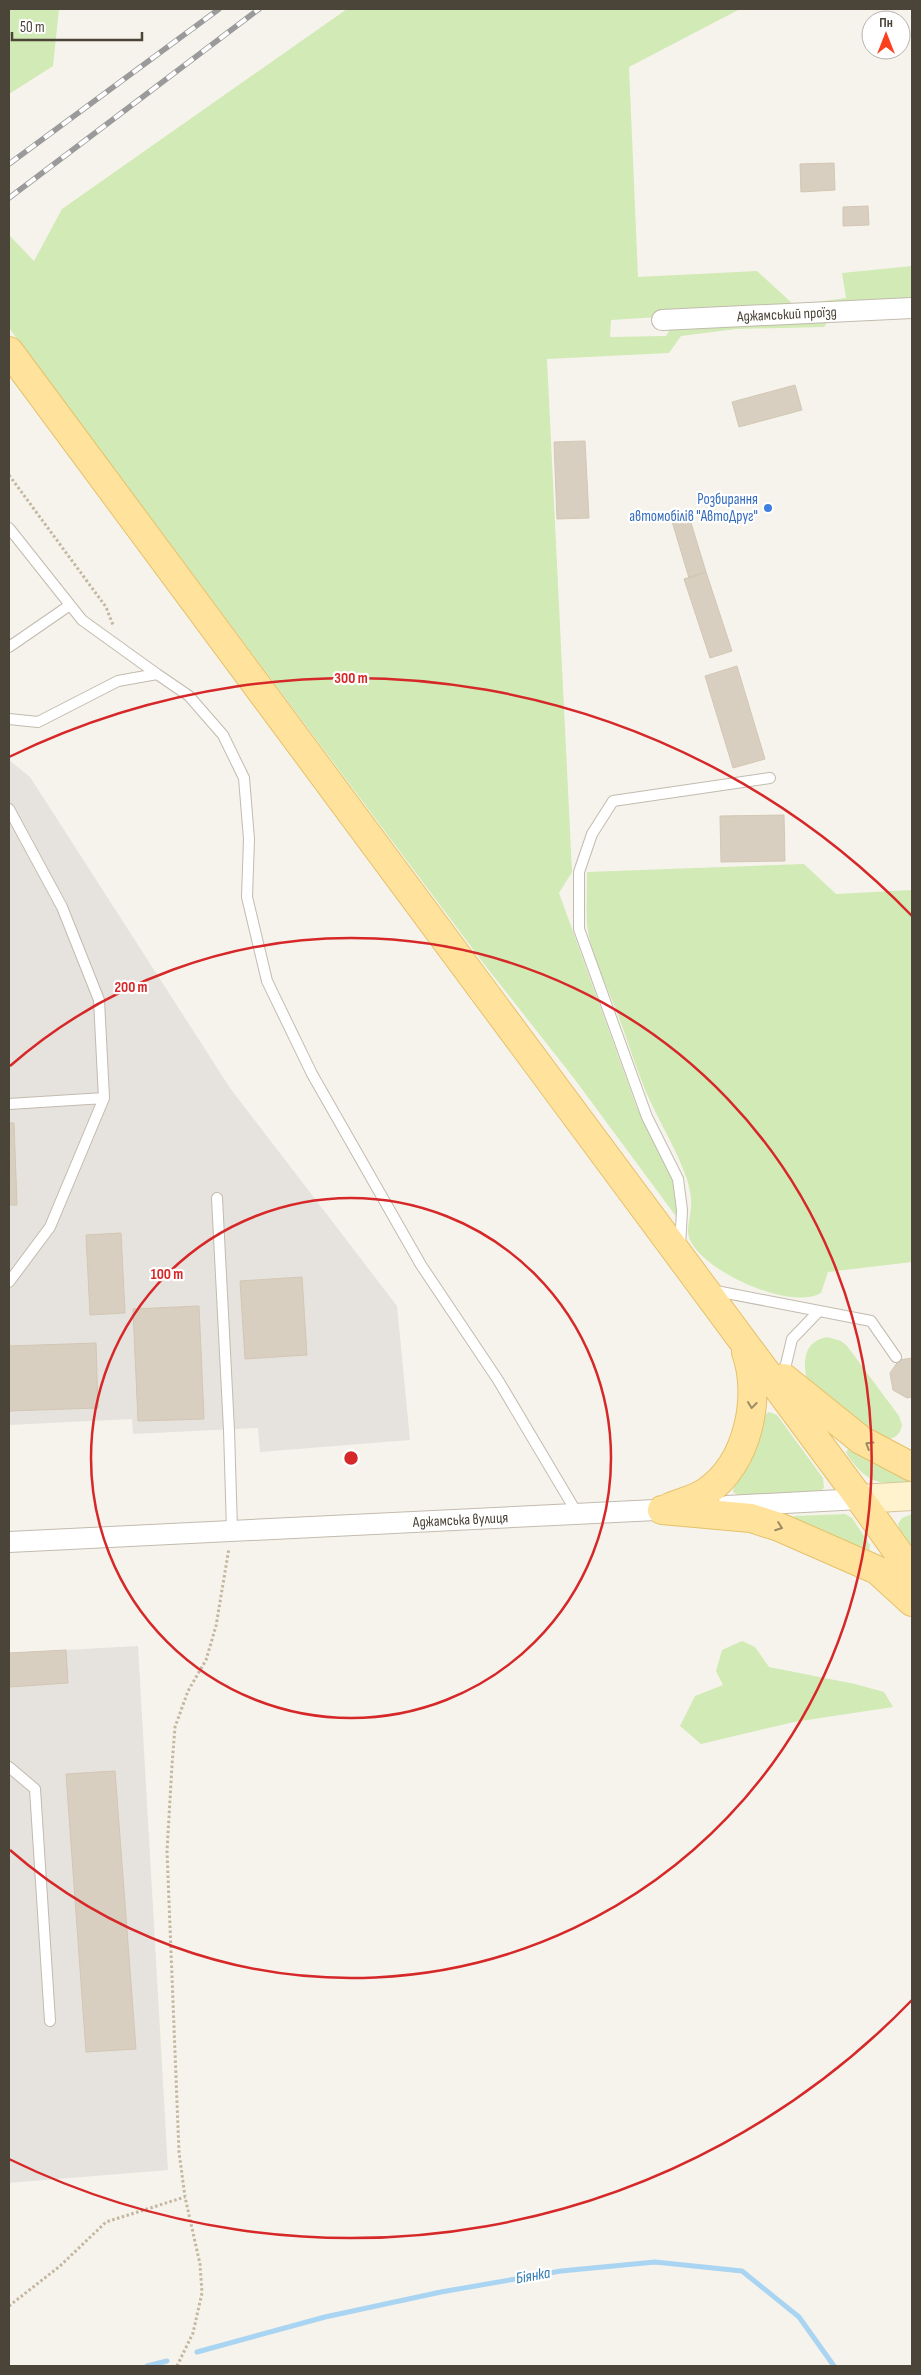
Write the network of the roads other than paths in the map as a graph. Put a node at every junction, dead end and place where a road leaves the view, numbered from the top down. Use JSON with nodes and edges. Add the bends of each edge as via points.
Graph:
{"nodes":[{"id":1,"x":912,"y":308,"type":"edge"},
{"id":2,"x":662,"y":320,"type":"dead end"},
{"id":3,"x":9,"y":351,"type":"edge"},
{"id":4,"x":9,"y":528,"type":"edge"},
{"id":5,"x":70,"y":605,"type":"junction"},
{"id":6,"x":9,"y":647,"type":"edge"},
{"id":7,"x":157,"y":674,"type":"junction"},
{"id":8,"x":9,"y":719,"type":"edge"},
{"id":9,"x":770,"y":778,"type":"dead end"},
{"id":10,"x":9,"y":809,"type":"edge"},
{"id":11,"x":104,"y":1098,"type":"junction"},
{"id":12,"x":9,"y":1104,"type":"edge"},
{"id":13,"x":217,"y":1198,"type":"dead end"},
{"id":14,"x":680,"y":1258,"type":"junction"},
{"id":15,"x":9,"y":1282,"type":"edge"},
{"id":16,"x":703,"y":1289,"type":"junction"},
{"id":17,"x":818,"y":1312,"type":"junction"},
{"id":18,"x":742,"y":1341,"type":"junction"},
{"id":19,"x":896,"y":1357,"type":"dead end"},
{"id":20,"x":783,"y":1378,"type":"junction"},
{"id":21,"x":912,"y":1467,"type":"edge"},
{"id":22,"x":912,"y":1496,"type":"edge"},
{"id":23,"x":860,"y":1499,"type":"junction"},
{"id":24,"x":662,"y":1510,"type":"junction"},
{"id":25,"x":577,"y":1513,"type":"junction"},
{"id":26,"x":232,"y":1530,"type":"junction"},
{"id":27,"x":9,"y":1542,"type":"edge"},
{"id":28,"x":912,"y":1572,"type":"edge"},
{"id":29,"x":912,"y":1602,"type":"edge"},
{"id":30,"x":9,"y":1768,"type":"edge"},
{"id":31,"x":50,"y":2021,"type":"dead end"}],
"edges":[{"from":1,"to":2,"type":"street","name":"Аджамський проїзд"},
{"from":3,"to":14,"type":"main road"},
{"from":4,"to":5,"type":"lane"},
{"from":5,"to":6,"type":"lane"},
{"from":5,"to":7,"type":"lane","via":[[82,620]]},
{"from":7,"to":8,"type":"lane","via":[[118,681],[38,722]]},
{"from":7,"to":25,"type":"lane","via":[[189,696],[223,735],[244,778],[249,839],[247,897],[267,981],[312,1074],[421,1265],[498,1380]]},
{"from":9,"to":14,"type":"lane","via":[[612,801],[592,834],[579,872],[579,929],[647,1117],[678,1179],[682,1210]]},
{"from":10,"to":11,"type":"lane","via":[[62,907],[99,1000]]},
{"from":11,"to":12,"type":"lane"},
{"from":11,"to":15,"type":"lane","via":[[50,1227]]},
{"from":13,"to":26,"type":"lane"},
{"from":14,"to":16,"type":"main road"},
{"from":16,"to":17,"type":"lane"},
{"from":16,"to":18,"type":"main road"},
{"from":17,"to":19,"type":"lane","via":[[871,1320]]},
{"from":17,"to":20,"type":"lane","via":[[792,1339]]},
{"from":18,"to":20,"type":"main road"},
{"from":18,"to":23,"type":"main road"},
{"from":18,"to":24,"type":"main road","one_way":true,"via":[[750,1364],[753,1397],[738,1453],[728,1471],[706,1493]]},
{"from":21,"to":20,"type":"main road","one_way":true,"via":[[861,1440]]},
{"from":22,"to":23,"type":"main road","name":"Аджамська вулиця"},
{"from":23,"to":24,"type":"street","name":"Аджамська вулиця"},
{"from":23,"to":28,"type":"main road"},
{"from":24,"to":25,"type":"street","name":"Аджамська вулиця"},
{"from":24,"to":29,"type":"main road","one_way":true,"via":[[752,1518],[779,1527],[877,1570]]},
{"from":25,"to":26,"type":"street","name":"Аджамська вулиця"},
{"from":26,"to":27,"type":"street","name":"Аджамська вулиця"},
{"from":30,"to":31,"type":"lane","via":[[35,1789]]}]}
